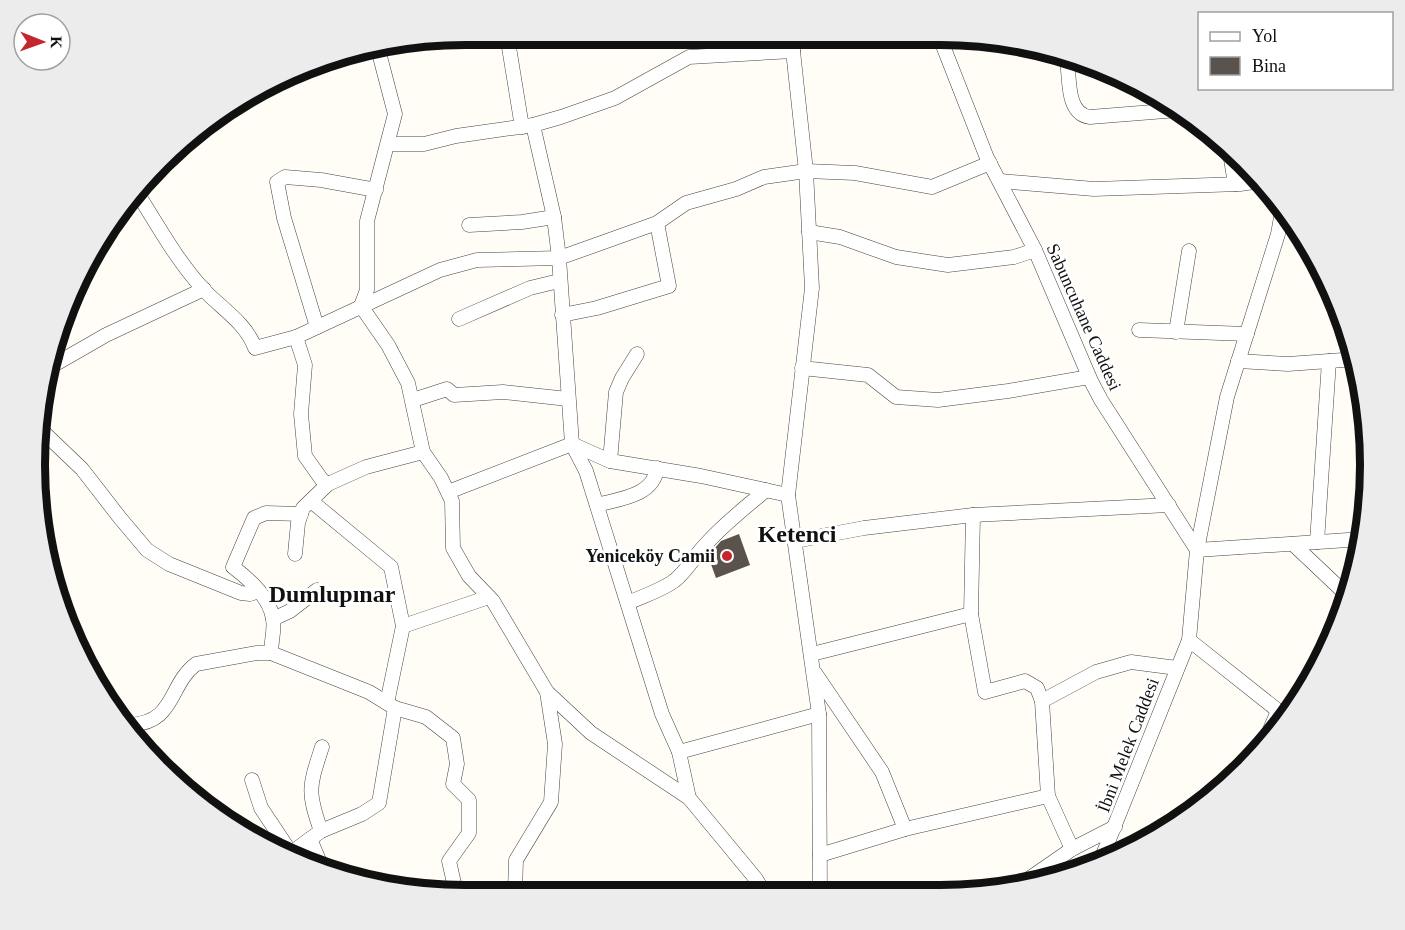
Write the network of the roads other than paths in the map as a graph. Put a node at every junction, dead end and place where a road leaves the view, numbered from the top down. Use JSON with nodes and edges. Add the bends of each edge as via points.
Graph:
{"nodes":[{"id":1,"x":509,"y":45,"type":"edge"},
{"id":2,"x":790,"y":45,"type":"edge"},
{"id":3,"x":943,"y":45,"type":"edge"},
{"id":4,"x":792,"y":51,"type":"junction"},
{"id":5,"x":379,"y":54,"type":"edge"},
{"id":6,"x":1068,"y":65,"type":"edge"},
{"id":7,"x":1164,"y":110,"type":"edge"},
{"id":8,"x":527,"y":126,"type":"junction"},
{"id":9,"x":388,"y":144,"type":"junction"},
{"id":10,"x":990,"y":163,"type":"junction"},
{"id":11,"x":1232,"y":163,"type":"edge"},
{"id":12,"x":806,"y":171,"type":"junction"},
{"id":13,"x":1000,"y":181,"type":"junction"},
{"id":14,"x":1251,"y":182,"type":"edge"},
{"id":15,"x":1235,"y":184,"type":"junction"},
{"id":16,"x":376,"y":190,"type":"junction"},
{"id":17,"x":141,"y":198,"type":"edge"},
{"id":18,"x":554,"y":217,"type":"junction"},
{"id":19,"x":1281,"y":220,"type":"edge"},
{"id":20,"x":657,"y":223,"type":"junction"},
{"id":21,"x":469,"y":225,"type":"dead end"},
{"id":22,"x":809,"y":232,"type":"junction"},
{"id":23,"x":1035,"y":250,"type":"junction"},
{"id":24,"x":1189,"y":251,"type":"dead end"},
{"id":25,"x":559,"y":258,"type":"junction"},
{"id":26,"x":560,"y":281,"type":"junction"},
{"id":27,"x":204,"y":289,"type":"junction"},
{"id":28,"x":361,"y":306,"type":"junction"},
{"id":29,"x":562,"y":315,"type":"junction"},
{"id":30,"x":459,"y":319,"type":"dead end"},
{"id":31,"x":317,"y":327,"type":"junction"},
{"id":32,"x":1139,"y":330,"type":"dead end"},
{"id":33,"x":1176,"y":332,"type":"junction"},
{"id":34,"x":1247,"y":334,"type":"junction"},
{"id":35,"x":296,"y":337,"type":"junction"},
{"id":36,"x":637,"y":354,"type":"dead end"},
{"id":37,"x":1347,"y":360,"type":"edge"},
{"id":38,"x":1238,"y":361,"type":"junction"},
{"id":39,"x":1329,"y":361,"type":"junction"},
{"id":40,"x":57,"y":363,"type":"edge"},
{"id":41,"x":802,"y":368,"type":"junction"},
{"id":42,"x":1089,"y":377,"type":"junction"},
{"id":43,"x":568,"y":399,"type":"junction"},
{"id":44,"x":412,"y":400,"type":"junction"},
{"id":45,"x":46,"y":435,"type":"edge"},
{"id":46,"x":572,"y":444,"type":"junction"},
{"id":47,"x":423,"y":452,"type":"junction"},
{"id":48,"x":610,"y":460,"type":"junction"},
{"id":49,"x":657,"y":468,"type":"junction"},
{"id":50,"x":328,"y":484,"type":"junction"},
{"id":51,"x":766,"y":490,"type":"junction"},
{"id":52,"x":448,"y":492,"type":"junction"},
{"id":53,"x":788,"y":495,"type":"junction"},
{"id":54,"x":311,"y":501,"type":"junction"},
{"id":55,"x":597,"y":505,"type":"junction"},
{"id":56,"x":1169,"y":505,"type":"junction"},
{"id":57,"x":301,"y":514,"type":"junction"},
{"id":58,"x":973,"y":515,"type":"junction"},
{"id":59,"x":1353,"y":540,"type":"edge"},
{"id":60,"x":795,"y":542,"type":"junction"},
{"id":61,"x":1317,"y":542,"type":"junction"},
{"id":62,"x":1293,"y":544,"type":"junction"},
{"id":63,"x":1197,"y":550,"type":"junction"},
{"id":64,"x":295,"y":554,"type":"dead end"},
{"id":65,"x":317,"y":590,"type":"dead end"},
{"id":66,"x":1341,"y":590,"type":"edge"},
{"id":67,"x":259,"y":591,"type":"junction"},
{"id":68,"x":489,"y":597,"type":"junction"},
{"id":69,"x":627,"y":603,"type":"junction"},
{"id":70,"x":971,"y":614,"type":"junction"},
{"id":71,"x":273,"y":619,"type":"junction"},
{"id":72,"x":403,"y":626,"type":"junction"},
{"id":73,"x":1189,"y":640,"type":"junction"},
{"id":74,"x":271,"y":653,"type":"junction"},
{"id":75,"x":812,"y":654,"type":"junction"},
{"id":76,"x":1178,"y":668,"type":"junction"},
{"id":77,"x":814,"y":671,"type":"junction"},
{"id":78,"x":548,"y":692,"type":"junction"},
{"id":79,"x":1042,"y":701,"type":"junction"},
{"id":80,"x":391,"y":705,"type":"junction"},
{"id":81,"x":1279,"y":712,"type":"edge"},
{"id":82,"x":819,"y":714,"type":"junction"},
{"id":83,"x":134,"y":724,"type":"edge"},
{"id":84,"x":322,"y":747,"type":"dead end"},
{"id":85,"x":679,"y":752,"type":"junction"},
{"id":86,"x":252,"y":780,"type":"dead end"},
{"id":87,"x":1048,"y":796,"type":"junction"},
{"id":88,"x":689,"y":798,"type":"junction"},
{"id":89,"x":1115,"y":827,"type":"junction"},
{"id":90,"x":905,"y":829,"type":"junction"},
{"id":91,"x":316,"y":835,"type":"junction"},
{"id":92,"x":284,"y":844,"type":"edge"},
{"id":93,"x":1106,"y":848,"type":"junction"},
{"id":94,"x":1072,"y":849,"type":"junction"},
{"id":95,"x":1111,"y":849,"type":"edge"},
{"id":96,"x":297,"y":850,"type":"edge"},
{"id":97,"x":1105,"y":851,"type":"edge"},
{"id":98,"x":820,"y":855,"type":"junction"},
{"id":99,"x":320,"y":859,"type":"edge"},
{"id":100,"x":1035,"y":874,"type":"edge"},
{"id":101,"x":454,"y":885,"type":"edge"},
{"id":102,"x":515,"y":885,"type":"edge"},
{"id":103,"x":760,"y":885,"type":"edge"},
{"id":104,"x":820,"y":885,"type":"edge"}],
"edges":[{"from":1,"to":8,"type":"street"},
{"from":2,"to":4,"type":"street"},
{"from":3,"to":10,"type":"street","name":"Sabuncuhane Caddesi"},
{"from":4,"to":8,"type":"street","via":[[689,57],[615,98]]},
{"from":4,"to":12,"type":"street"},
{"from":5,"to":9,"type":"street","via":[[395,114]]},
{"from":6,"to":7,"type":"street","via":[[1072,103],[1082,115]]},
{"from":8,"to":9,"type":"street","via":[[424,144]]},
{"from":8,"to":18,"type":"street"},
{"from":9,"to":16,"type":"street"},
{"from":10,"to":12,"type":"street","via":[[932,187],[855,173]]},
{"from":10,"to":13,"type":"street","name":"Sabuncuhane Caddesi"},
{"from":11,"to":15,"type":"street"},
{"from":12,"to":20,"type":"street","via":[[764,177],[686,203]]},
{"from":12,"to":22,"type":"street"},
{"from":13,"to":15,"type":"street","via":[[1094,189]]},
{"from":13,"to":23,"type":"street","name":"Sabuncuhane Caddesi"},
{"from":14,"to":15,"type":"street"},
{"from":16,"to":28,"type":"street","via":[[367,221],[367,290]]},
{"from":16,"to":31,"type":"street","via":[[285,177],[277,182]]},
{"from":17,"to":27,"type":"street","via":[[180,260]]},
{"from":18,"to":21,"type":"street"},
{"from":18,"to":25,"type":"street"},
{"from":19,"to":34,"type":"street"},
{"from":20,"to":25,"type":"street"},
{"from":20,"to":29,"type":"street","via":[[669,286]]},
{"from":22,"to":23,"type":"street","via":[[840,237],[896,257],[948,266],[1014,257]]},
{"from":22,"to":41,"type":"street","via":[[812,288]]},
{"from":23,"to":42,"type":"street","name":"Sabuncuhane Caddesi"},
{"from":24,"to":33,"type":"street"},
{"from":25,"to":26,"type":"street"},
{"from":25,"to":28,"type":"street","via":[[477,260],[440,270]]},
{"from":26,"to":29,"type":"street"},
{"from":26,"to":30,"type":"street","via":[[530,288]]},
{"from":27,"to":35,"type":"street","via":[[250,334],[255,348]]},
{"from":27,"to":40,"type":"street","via":[[106,335]]},
{"from":28,"to":31,"type":"street"},
{"from":28,"to":44,"type":"street","via":[[388,345],[408,383]]},
{"from":29,"to":43,"type":"street"},
{"from":31,"to":35,"type":"street"},
{"from":32,"to":33,"type":"street"},
{"from":33,"to":34,"type":"street"},
{"from":34,"to":38,"type":"street"},
{"from":35,"to":50,"type":"street","via":[[305,365],[301,414],[305,456]]},
{"from":36,"to":48,"type":"street","via":[[616,392]]},
{"from":37,"to":39,"type":"street"},
{"from":38,"to":39,"type":"street"},
{"from":38,"to":63,"type":"street","via":[[1227,397]]},
{"from":39,"to":61,"type":"street"},
{"from":41,"to":42,"type":"street","via":[[868,375],[896,397],[938,400]]},
{"from":41,"to":53,"type":"street"},
{"from":42,"to":56,"type":"street","name":"Sabuncuhane Caddesi"},
{"from":43,"to":44,"type":"street","via":[[503,392],[454,395],[447,389]]},
{"from":43,"to":46,"type":"street"},
{"from":44,"to":47,"type":"street"},
{"from":45,"to":67,"type":"street","via":[[82,469],[140,543],[155,556],[241,593]]},
{"from":46,"to":48,"type":"street"},
{"from":46,"to":52,"type":"street"},
{"from":46,"to":55,"type":"street"},
{"from":47,"to":50,"type":"street","via":[[366,467]]},
{"from":47,"to":52,"type":"street"},
{"from":48,"to":49,"type":"street"},
{"from":49,"to":51,"type":"street"},
{"from":49,"to":55,"type":"street","via":[[652,483],[642,491]]},
{"from":50,"to":54,"type":"street"},
{"from":51,"to":53,"type":"street"},
{"from":51,"to":69,"type":"street","via":[[725,524],[672,582]]},
{"from":52,"to":68,"type":"street","via":[[452,501],[453,548],[469,576]]},
{"from":53,"to":60,"type":"street"},
{"from":54,"to":57,"type":"street"},
{"from":54,"to":72,"type":"street","via":[[391,567]]},
{"from":55,"to":69,"type":"street"},
{"from":56,"to":58,"type":"street"},
{"from":56,"to":63,"type":"street","name":"Sabuncuhane Caddesi"},
{"from":57,"to":64,"type":"street"},
{"from":57,"to":67,"type":"street","via":[[266,513],[251,523],[233,567]]},
{"from":58,"to":60,"type":"street","via":[[864,528]]},
{"from":58,"to":70,"type":"street"},
{"from":59,"to":61,"type":"street"},
{"from":60,"to":75,"type":"street"},
{"from":61,"to":62,"type":"street"},
{"from":62,"to":63,"type":"street"},
{"from":62,"to":66,"type":"street"},
{"from":63,"to":73,"type":"street"},
{"from":65,"to":71,"type":"street"},
{"from":67,"to":71,"type":"street"},
{"from":68,"to":72,"type":"street"},
{"from":68,"to":78,"type":"street"},
{"from":69,"to":85,"type":"street","via":[[662,714]]},
{"from":70,"to":75,"type":"street"},
{"from":70,"to":79,"type":"street","via":[[985,692],[1025,681],[1037,688]]},
{"from":71,"to":74,"type":"street"},
{"from":72,"to":80,"type":"street"},
{"from":73,"to":76,"type":"street","name":"İbni Melek Caddesi"},
{"from":73,"to":81,"type":"street"},
{"from":74,"to":80,"type":"street","via":[[369,692]]},
{"from":74,"to":83,"type":"street","via":[[196,664],[161,713]]},
{"from":75,"to":77,"type":"street"},
{"from":76,"to":79,"type":"street","via":[[1131,662],[1096,672]]},
{"from":76,"to":89,"type":"street","name":"İbni Melek Caddesi"},
{"from":77,"to":82,"type":"street"},
{"from":77,"to":90,"type":"street","via":[[882,772]]},
{"from":78,"to":88,"type":"street","via":[[591,733]]},
{"from":78,"to":102,"type":"street","via":[[555,744],[551,802],[516,860]]},
{"from":79,"to":87,"type":"street"},
{"from":80,"to":91,"type":"street","via":[[379,802]]},
{"from":80,"to":101,"type":"street","via":[[426,717],[453,738],[457,764],[453,784],[469,800],[469,832],[449,861]]},
{"from":82,"to":85,"type":"street"},
{"from":82,"to":98,"type":"street"},
{"from":84,"to":91,"type":"street","via":[[310,794]]},
{"from":85,"to":88,"type":"street"},
{"from":86,"to":92,"type":"street","via":[[261,808]]},
{"from":87,"to":90,"type":"street"},
{"from":87,"to":94,"type":"street"},
{"from":88,"to":103,"type":"street"},
{"from":89,"to":93,"type":"street","name":"İbni Melek Caddesi"},
{"from":89,"to":94,"type":"street"},
{"from":90,"to":98,"type":"street"},
{"from":91,"to":96,"type":"street"},
{"from":91,"to":99,"type":"street"},
{"from":93,"to":95,"type":"street"},
{"from":93,"to":97,"type":"street","name":"İbni Melek Caddesi"},
{"from":94,"to":100,"type":"street"},
{"from":98,"to":104,"type":"street"}]}
